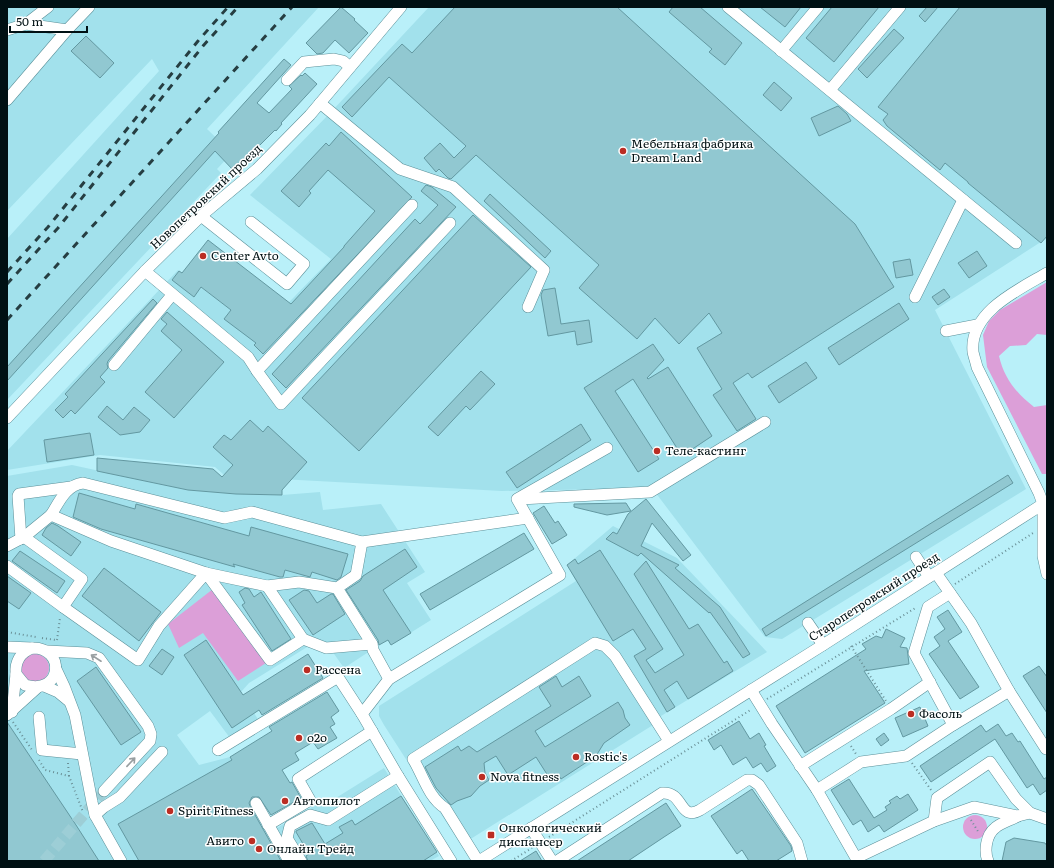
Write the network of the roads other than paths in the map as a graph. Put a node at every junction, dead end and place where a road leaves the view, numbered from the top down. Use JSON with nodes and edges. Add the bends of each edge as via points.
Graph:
{"nodes":[{"id":1,"x":48,"y":7,"type":"edge"},
{"id":2,"x":89,"y":7,"type":"edge"},
{"id":3,"x":401,"y":7,"type":"edge"},
{"id":4,"x":818,"y":7,"type":"edge"},
{"id":5,"x":900,"y":7,"type":"edge"},
{"id":6,"x":733,"y":9,"type":"edge"},
{"id":7,"x":26,"y":24,"type":"junction"},
{"id":8,"x":7,"y":30,"type":"edge"},
{"id":9,"x":67,"y":30,"type":"junction"},
{"id":10,"x":781,"y":51,"type":"junction"},
{"id":11,"x":350,"y":67,"type":"junction"},
{"id":12,"x":287,"y":80,"type":"dead end"},
{"id":13,"x":830,"y":90,"type":"junction"},
{"id":14,"x":7,"y":100,"type":"edge"},
{"id":15,"x":320,"y":103,"type":"junction"},
{"id":16,"x":963,"y":200,"type":"junction"},
{"id":17,"x":412,"y":205,"type":"dead end"},
{"id":18,"x":201,"y":216,"type":"junction"},
{"id":19,"x":251,"y":222,"type":"dead end"},
{"id":20,"x":450,"y":223,"type":"dead end"},
{"id":21,"x":1016,"y":243,"type":"dead end"},
{"id":22,"x":145,"y":271,"type":"junction"},
{"id":23,"x":1047,"y":272,"type":"edge"},
{"id":24,"x":172,"y":295,"type":"junction"},
{"id":25,"x":915,"y":297,"type":"dead end"},
{"id":26,"x":528,"y":307,"type":"dead end"},
{"id":27,"x":978,"y":326,"type":"junction"},
{"id":28,"x":946,"y":331,"type":"dead end"},
{"id":29,"x":114,"y":365,"type":"dead end"},
{"id":30,"x":256,"y":371,"type":"junction"},
{"id":31,"x":7,"y":418,"type":"edge"},
{"id":32,"x":765,"y":422,"type":"dead end"},
{"id":33,"x":607,"y":448,"type":"dead end"},
{"id":34,"x":71,"y":487,"type":"junction"},
{"id":35,"x":517,"y":499,"type":"junction"},
{"id":36,"x":1045,"y":503,"type":"edge"},
{"id":37,"x":51,"y":515,"type":"junction"},
{"id":38,"x":528,"y":518,"type":"junction"},
{"id":39,"x":23,"y":538,"type":"junction"},
{"id":40,"x":362,"y":542,"type":"junction"},
{"id":41,"x":7,"y":546,"type":"edge"},
{"id":42,"x":916,"y":557,"type":"dead end"},
{"id":43,"x":7,"y":566,"type":"edge"},
{"id":44,"x":206,"y":573,"type":"junction"},
{"id":45,"x":1047,"y":574,"type":"edge"},
{"id":46,"x":932,"y":575,"type":"junction"},
{"id":47,"x":267,"y":586,"type":"junction"},
{"id":48,"x":337,"y":588,"type":"junction"},
{"id":49,"x":948,"y":591,"type":"junction"},
{"id":50,"x":61,"y":612,"type":"junction"},
{"id":51,"x":808,"y":623,"type":"dead end"},
{"id":52,"x":303,"y":639,"type":"junction"},
{"id":53,"x":372,"y":644,"type":"junction"},
{"id":54,"x":823,"y":645,"type":"junction"},
{"id":55,"x":7,"y":647,"type":"edge"},
{"id":56,"x":32,"y":648,"type":"junction"},
{"id":57,"x":47,"y":651,"type":"junction"},
{"id":58,"x":7,"y":658,"type":"edge"},
{"id":59,"x":56,"y":669,"type":"junction"},
{"id":60,"x":16,"y":671,"type":"junction"},
{"id":61,"x":388,"y":679,"type":"junction"},
{"id":62,"x":930,"y":682,"type":"junction"},
{"id":63,"x":41,"y":686,"type":"junction"},
{"id":64,"x":751,"y":690,"type":"junction"},
{"id":65,"x":1009,"y":691,"type":"junction"},
{"id":66,"x":72,"y":705,"type":"junction"},
{"id":67,"x":362,"y":714,"type":"junction"},
{"id":68,"x":12,"y":715,"type":"edge"},
{"id":69,"x":39,"y":717,"type":"dead end"},
{"id":70,"x":953,"y":725,"type":"junction"},
{"id":71,"x":372,"y":731,"type":"junction"},
{"id":72,"x":669,"y":741,"type":"junction"},
{"id":73,"x":1047,"y":749,"type":"edge"},
{"id":74,"x":218,"y":750,"type":"dead end"},
{"id":75,"x":162,"y":752,"type":"dead end"},
{"id":76,"x":82,"y":754,"type":"junction"},
{"id":77,"x":800,"y":766,"type":"junction"},
{"id":78,"x":398,"y":776,"type":"junction"},
{"id":79,"x":817,"y":790,"type":"junction"},
{"id":80,"x":104,"y":791,"type":"tunnel mouth"},
{"id":81,"x":256,"y":803,"type":"dead end"},
{"id":82,"x":1030,"y":813,"type":"junction"},
{"id":83,"x":1018,"y":816,"type":"junction"},
{"id":84,"x":91,"y":817,"type":"junction"},
{"id":85,"x":1047,"y":820,"type":"edge"},
{"id":86,"x":934,"y":821,"type":"junction"},
{"id":87,"x":268,"y":825,"type":"junction"},
{"id":88,"x":531,"y":828,"type":"junction"},
{"id":89,"x":122,"y":861,"type":"edge"},
{"id":90,"x":288,"y":861,"type":"edge"},
{"id":91,"x":301,"y":861,"type":"edge"},
{"id":92,"x":451,"y":861,"type":"edge"},
{"id":93,"x":479,"y":861,"type":"edge"},
{"id":94,"x":552,"y":861,"type":"edge"},
{"id":95,"x":557,"y":861,"type":"edge"},
{"id":96,"x":802,"y":861,"type":"edge"},
{"id":97,"x":988,"y":861,"type":"edge"}],
"edges":[{"from":1,"to":7,"type":"street"},
{"from":2,"to":9,"type":"street"},
{"from":3,"to":11,"type":"street","name":"Новопетровский проезд"},
{"from":4,"to":10,"type":"street"},
{"from":5,"to":13,"type":"street"},
{"from":6,"to":10,"type":"street"},
{"from":7,"to":8,"type":"street"},
{"from":7,"to":9,"type":"street"},
{"from":9,"to":14,"type":"street"},
{"from":10,"to":13,"type":"street"},
{"from":11,"to":12,"type":"street","via":[[343,61],[334,59],[304,62]]},
{"from":11,"to":15,"type":"street","name":"Новопетровский проезд"},
{"from":13,"to":16,"type":"street"},
{"from":15,"to":18,"type":"street","name":"Новопетровский проезд","via":[[257,169]]},
{"from":15,"to":26,"type":"street","via":[[400,169],[453,187],[544,270]]},
{"from":16,"to":21,"type":"street"},
{"from":16,"to":25,"type":"street"},
{"from":17,"to":30,"type":"street"},
{"from":18,"to":19,"type":"street","via":[[288,284],[304,264]]},
{"from":18,"to":22,"type":"street","name":"Новопетровский проезд"},
{"from":20,"to":30,"type":"street","via":[[281,404]]},
{"from":22,"to":24,"type":"street"},
{"from":22,"to":31,"type":"street","name":"Новопетровский проезд"},
{"from":23,"to":27,"type":"street","via":[[990,310]]},
{"from":24,"to":29,"type":"street"},
{"from":24,"to":30,"type":"street","via":[[248,357]]},
{"from":27,"to":28,"type":"street"},
{"from":27,"to":36,"type":"street","via":[[973,352],[977,367]]},
{"from":32,"to":35,"type":"street","via":[[650,492]]},
{"from":33,"to":35,"type":"street"},
{"from":34,"to":37,"type":"street"},
{"from":34,"to":39,"type":"street","via":[[18,496]]},
{"from":34,"to":40,"type":"street","via":[[83,483],[224,518],[252,512]]},
{"from":35,"to":38,"type":"street"},
{"from":36,"to":45,"type":"street","via":[[1043,556]]},
{"from":36,"to":46,"type":"street","name":"Старопетровский проезд"},
{"from":37,"to":39,"type":"street"},
{"from":37,"to":44,"type":"street","via":[[111,541]]},
{"from":38,"to":40,"type":"street"},
{"from":38,"to":61,"type":"street","via":[[560,575]]},
{"from":39,"to":41,"type":"street"},
{"from":39,"to":50,"type":"street","via":[[82,579]]},
{"from":40,"to":48,"type":"street","via":[[356,575]]},
{"from":42,"to":46,"type":"street"},
{"from":43,"to":50,"type":"street"},
{"from":44,"to":47,"type":"street"},
{"from":44,"to":50,"type":"street","via":[[159,626],[138,660]]},
{"from":44,"to":52,"type":"street","via":[[270,660]]},
{"from":46,"to":49,"type":"street"},
{"from":46,"to":54,"type":"street","name":"Старопетровский проезд"},
{"from":47,"to":48,"type":"street","via":[[299,582]]},
{"from":47,"to":52,"type":"street"},
{"from":48,"to":53,"type":"street"},
{"from":49,"to":62,"type":"street","via":[[928,606],[914,653]]},
{"from":49,"to":65,"type":"street","via":[[971,623]]},
{"from":51,"to":54,"type":"street"},
{"from":52,"to":53,"type":"street","via":[[326,648]]},
{"from":53,"to":61,"type":"street"},
{"from":54,"to":64,"type":"street","name":"Старопетровский проезд"},
{"from":55,"to":56,"type":"street"},
{"from":56,"to":57,"type":"street"},
{"from":56,"to":60,"type":"street","via":[[19,656]]},
{"from":57,"to":59,"type":"street","via":[[52,656]]},
{"from":80,"to":57,"type":"street","one_way":true,"via":[[150,741],[148,726],[99,658],[87,653]]},
{"from":58,"to":60,"type":"street"},
{"from":59,"to":63,"type":"street","via":[[50,682]]},
{"from":59,"to":66,"type":"street"},
{"from":60,"to":63,"type":"street","via":[[25,685]]},
{"from":60,"to":68,"type":"street"},
{"from":61,"to":67,"type":"street"},
{"from":62,"to":70,"type":"street"},
{"from":62,"to":77,"type":"street"},
{"from":63,"to":66,"type":"street","via":[[58,692]]},
{"from":63,"to":68,"type":"street","via":[[22,701]]},
{"from":64,"to":72,"type":"street","name":"Старопетровский проезд"},
{"from":64,"to":77,"type":"street","via":[[760,704],[768,726]]},
{"from":65,"to":70,"type":"street"},
{"from":65,"to":73,"type":"street"},
{"from":66,"to":76,"type":"street"},
{"from":67,"to":71,"type":"street"},
{"from":67,"to":74,"type":"street","via":[[338,677]]},
{"from":69,"to":76,"type":"street","via":[[42,750]]},
{"from":70,"to":79,"type":"street","via":[[906,756],[861,762]]},
{"from":71,"to":78,"type":"street"},
{"from":71,"to":87,"type":"street","via":[[298,779],[310,800]]},
{"from":72,"to":88,"type":"street","name":"Старопетровский проезд"},
{"from":72,"to":93,"type":"street","via":[[615,656],[605,646],[595,643],[413,759],[439,804],[445,808]]},
{"from":75,"to":84,"type":"street","via":[[120,797]]},
{"from":76,"to":84,"type":"street","via":[[92,802]]},
{"from":77,"to":79,"type":"street"},
{"from":78,"to":91,"type":"street","via":[[328,820],[310,815],[290,826],[287,838]]},
{"from":78,"to":92,"type":"street"},
{"from":79,"to":86,"type":"street","via":[[856,858]]},
{"from":81,"to":87,"type":"street"},
{"from":82,"to":83,"type":"street"},
{"from":82,"to":85,"type":"street"},
{"from":82,"to":86,"type":"street","via":[[1016,799],[990,762],[937,798]]},
{"from":83,"to":86,"type":"street","via":[[974,807]]},
{"from":83,"to":97,"type":"street","via":[[995,828],[989,836],[986,846]]},
{"from":84,"to":89,"type":"street"},
{"from":87,"to":90,"type":"street"},
{"from":88,"to":93,"type":"street","name":"Старопетровский проезд"},
{"from":88,"to":94,"type":"street"},
{"from":95,"to":96,"type":"street","via":[[662,793],[675,796],[684,809],[693,812],[747,780],[759,785],[797,843]]}]}
